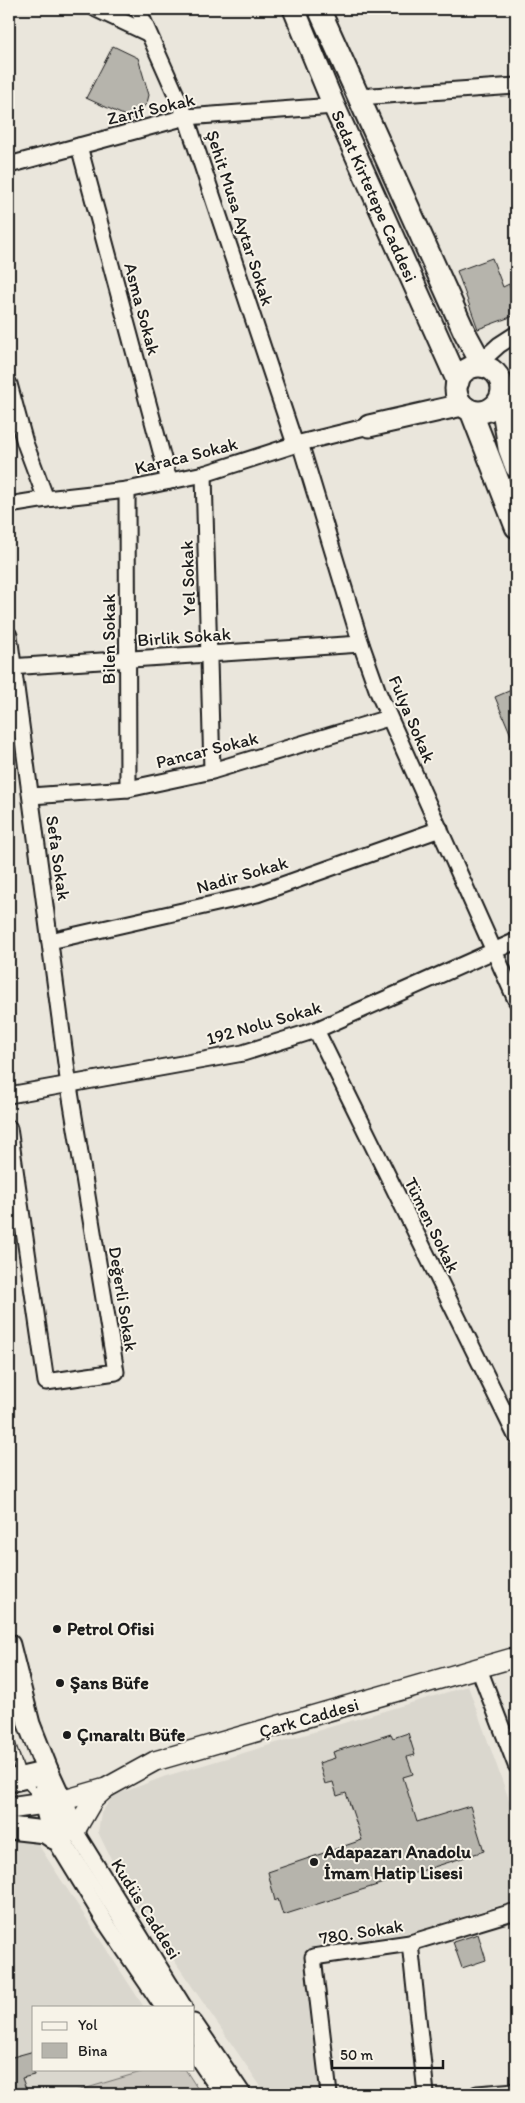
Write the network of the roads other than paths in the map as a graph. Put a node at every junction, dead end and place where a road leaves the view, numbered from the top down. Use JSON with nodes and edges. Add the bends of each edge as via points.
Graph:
{"nodes":[{"id":1,"x":96,"y":9,"type":"edge"},
{"id":2,"x":138,"y":9,"type":"edge"},
{"id":3,"x":294,"y":9,"type":"edge"},
{"id":4,"x":320,"y":9,"type":"edge"},
{"id":5,"x":148,"y":33,"type":"junction"},
{"id":6,"x":516,"y":86,"type":"edge"},
{"id":7,"x":358,"y":98,"type":"junction"},
{"id":8,"x":334,"y":106,"type":"junction"},
{"id":9,"x":186,"y":117,"type":"junction"},
{"id":10,"x":79,"y":146,"type":"junction"},
{"id":11,"x":9,"y":165,"type":"edge"},
{"id":12,"x":516,"y":334,"type":"edge"},
{"id":13,"x":480,"y":365,"type":"junction"},
{"id":14,"x":9,"y":384,"type":"edge"},
{"id":15,"x":462,"y":397,"type":"junction"},
{"id":16,"x":503,"y":403,"type":"edge"},
{"id":17,"x":369,"y":426,"type":"joint"},
{"id":18,"x":297,"y":443,"type":"junction"},
{"id":19,"x":516,"y":467,"type":"edge"},
{"id":20,"x":204,"y":474,"type":"junction"},
{"id":21,"x":169,"y":481,"type":"junction"},
{"id":22,"x":127,"y":490,"type":"junction"},
{"id":23,"x":46,"y":499,"type":"junction"},
{"id":24,"x":9,"y":506,"type":"edge"},
{"id":25,"x":516,"y":527,"type":"edge"},
{"id":26,"x":9,"y":635,"type":"edge"},
{"id":27,"x":361,"y":644,"type":"junction"},
{"id":28,"x":209,"y":654,"type":"junction"},
{"id":29,"x":128,"y":659,"type":"junction"},
{"id":30,"x":11,"y":666,"type":"edge"},
{"id":31,"x":388,"y":718,"type":"junction"},
{"id":32,"x":212,"y":771,"type":"junction"},
{"id":33,"x":128,"y":789,"type":"junction"},
{"id":34,"x":31,"y":796,"type":"junction"},
{"id":35,"x":440,"y":829,"type":"junction"},
{"id":36,"x":50,"y":941,"type":"junction"},
{"id":37,"x":516,"y":941,"type":"edge"},
{"id":38,"x":494,"y":950,"type":"junction"},
{"id":39,"x":516,"y":1000,"type":"edge"},
{"id":40,"x":316,"y":1030,"type":"junction"},
{"id":41,"x":69,"y":1086,"type":"junction"},
{"id":42,"x":9,"y":1095,"type":"edge"},
{"id":43,"x":9,"y":1128,"type":"edge"},
{"id":44,"x":516,"y":1436,"type":"edge"},
{"id":45,"x":9,"y":1645,"type":"edge"},
{"id":46,"x":516,"y":1657,"type":"edge"},
{"id":47,"x":479,"y":1669,"type":"junction"},
{"id":48,"x":9,"y":1739,"type":"edge"},
{"id":49,"x":516,"y":1765,"type":"edge"},
{"id":50,"x":48,"y":1772,"type":"junction"},
{"id":51,"x":15,"y":1780,"type":"edge"},
{"id":52,"x":106,"y":1788,"type":"junction"},
{"id":53,"x":53,"y":1802,"type":"junction"},
{"id":54,"x":9,"y":1808,"type":"edge"},
{"id":55,"x":9,"y":1828,"type":"edge"},
{"id":56,"x":75,"y":1831,"type":"junction"},
{"id":57,"x":54,"y":1838,"type":"junction"},
{"id":58,"x":516,"y":1912,"type":"edge"},
{"id":59,"x":410,"y":1943,"type":"junction"},
{"id":60,"x":162,"y":2006,"type":"edge"},
{"id":61,"x":172,"y":2006,"type":"edge"},
{"id":62,"x":183,"y":2006,"type":"edge"},
{"id":63,"x":195,"y":2023,"type":"edge"},
{"id":64,"x":195,"y":2040,"type":"edge"},
{"id":65,"x":195,"y":2054,"type":"edge"},
{"id":66,"x":516,"y":2091,"type":"edge"},
{"id":67,"x":222,"y":2094,"type":"edge"},
{"id":68,"x":232,"y":2094,"type":"edge"},
{"id":69,"x":243,"y":2094,"type":"edge"},
{"id":70,"x":329,"y":2094,"type":"edge"},
{"id":71,"x":426,"y":2094,"type":"edge"},
{"id":72,"x":478,"y":2094,"type":"edge"}],
"edges":[{"from":1,"to":5,"type":"street"},
{"from":2,"to":5,"type":"street","name":"Şehit Musa Aytar Sokak"},
{"from":3,"to":8,"type":"main road","name":"Sedat Kirtetepe Caddesi"},
{"from":4,"to":7,"type":"main road","name":"Sedat Kirtetepe Caddesi"},
{"from":5,"to":9,"type":"street","name":"Şehit Musa Aytar Sokak"},
{"from":6,"to":7,"type":"street"},
{"from":7,"to":13,"type":"main road","name":"Sedat Kirtetepe Caddesi"},
{"from":8,"to":9,"type":"street","name":"Zarif Sokak"},
{"from":8,"to":15,"type":"main road","name":"Sedat Kirtetepe Caddesi"},
{"from":9,"to":10,"type":"street","name":"Zarif Sokak"},
{"from":9,"to":18,"type":"street","name":"Şehit Musa Aytar Sokak"},
{"from":10,"to":11,"type":"street","name":"Zarif Sokak"},
{"from":10,"to":21,"type":"street","name":"Asma Sokak"},
{"from":12,"to":13,"type":"street","via":[[499,345]]},
{"from":13,"to":15,"type":"main road","via":[[463,373]]},
{"from":13,"to":16,"type":"main road","via":[[498,376]]},
{"from":14,"to":23,"type":"street","via":[[25,443]]},
{"from":15,"to":16,"type":"main road","via":[[486,411]]},
{"from":15,"to":17,"type":"main road"},
{"from":15,"to":25,"type":"main road","name":"Sedat Kirtetepe Caddesi"},
{"from":16,"to":19,"type":"main road","via":[[509,448]]},
{"from":17,"to":18,"type":"street","name":"Karaca Sokak"},
{"from":18,"to":20,"type":"street","name":"Karaca Sokak"},
{"from":18,"to":27,"type":"street","name":"Fulya Sokak"},
{"from":20,"to":21,"type":"street","name":"Karaca Sokak"},
{"from":20,"to":28,"type":"street","name":"Yel Sokak"},
{"from":21,"to":22,"type":"street","name":"Karaca Sokak"},
{"from":22,"to":23,"type":"street","name":"Karaca Sokak"},
{"from":22,"to":29,"type":"street","name":"Bilen Sokak"},
{"from":23,"to":24,"type":"street","name":"Karaca Sokak"},
{"from":26,"to":30,"type":"street","name":"Sefa Sokak"},
{"from":27,"to":28,"type":"street","name":"Birlik Sokak"},
{"from":27,"to":31,"type":"street","name":"Fulya Sokak"},
{"from":28,"to":29,"type":"street","name":"Birlik Sokak"},
{"from":28,"to":32,"type":"street","name":"Yel Sokak"},
{"from":29,"to":30,"type":"street","name":"Birlik Sokak"},
{"from":29,"to":33,"type":"street","name":"Bilen Sokak"},
{"from":30,"to":34,"type":"street","name":"Sefa Sokak"},
{"from":31,"to":32,"type":"street","name":"Pancar Sokak"},
{"from":31,"to":35,"type":"street","name":"Fulya Sokak"},
{"from":32,"to":33,"type":"street","name":"Pancar Sokak"},
{"from":33,"to":34,"type":"street","name":"Pancar Sokak"},
{"from":34,"to":36,"type":"street","name":"Sefa Sokak"},
{"from":35,"to":36,"type":"street","name":"Nadir Sokak","via":[[257,894]]},
{"from":35,"to":38,"type":"street","name":"Fulya Sokak"},
{"from":36,"to":41,"type":"street","name":"Sefa Sokak"},
{"from":37,"to":38,"type":"street","name":"192 Nolu Sokak"},
{"from":38,"to":39,"type":"street","name":"Fulya Sokak"},
{"from":38,"to":40,"type":"street","name":"192 Nolu Sokak"},
{"from":40,"to":41,"type":"street","name":"192 Nolu Sokak","via":[[243,1053]]},
{"from":40,"to":44,"type":"street","name":"Tümen Sokak"},
{"from":41,"to":42,"type":"street","name":"192 Nolu Sokak"},
{"from":41,"to":43,"type":"street","name":"Değerli Sokak","via":[[116,1372],[46,1382]]},
{"from":45,"to":50,"type":"main road","via":[[29,1724]]},
{"from":46,"to":47,"type":"street","name":"Çark Caddesi"},
{"from":47,"to":49,"type":"street"},
{"from":47,"to":52,"type":"street","name":"Çark Caddesi","via":[[155,1761]]},
{"from":48,"to":51,"type":"lane"},
{"from":50,"to":51,"type":"main road"},
{"from":50,"to":53,"type":"main road"},
{"from":51,"to":53,"type":"lane"},
{"from":52,"to":53,"type":"street"},
{"from":52,"to":56,"type":"street","via":[[94,1800]]},
{"from":53,"to":54,"type":"main road"},
{"from":53,"to":56,"type":"main road"},
{"from":53,"to":57,"type":"main road"},
{"from":53,"to":61,"type":"lane","via":[[78,1860]]},
{"from":55,"to":57,"type":"main road","via":[[45,1832]]},
{"from":56,"to":62,"type":"street","name":"Kudüs Caddesi"},
{"from":57,"to":60,"type":"street"},
{"from":58,"to":59,"type":"street","name":"780. Sokak"},
{"from":59,"to":70,"type":"street","name":"780. Sokak","via":[[314,1957]]},
{"from":59,"to":71,"type":"street"},
{"from":63,"to":69,"type":"street"},
{"from":64,"to":68,"type":"lane"},
{"from":65,"to":67,"type":"street"},
{"from":66,"to":72,"type":"street"}]}
